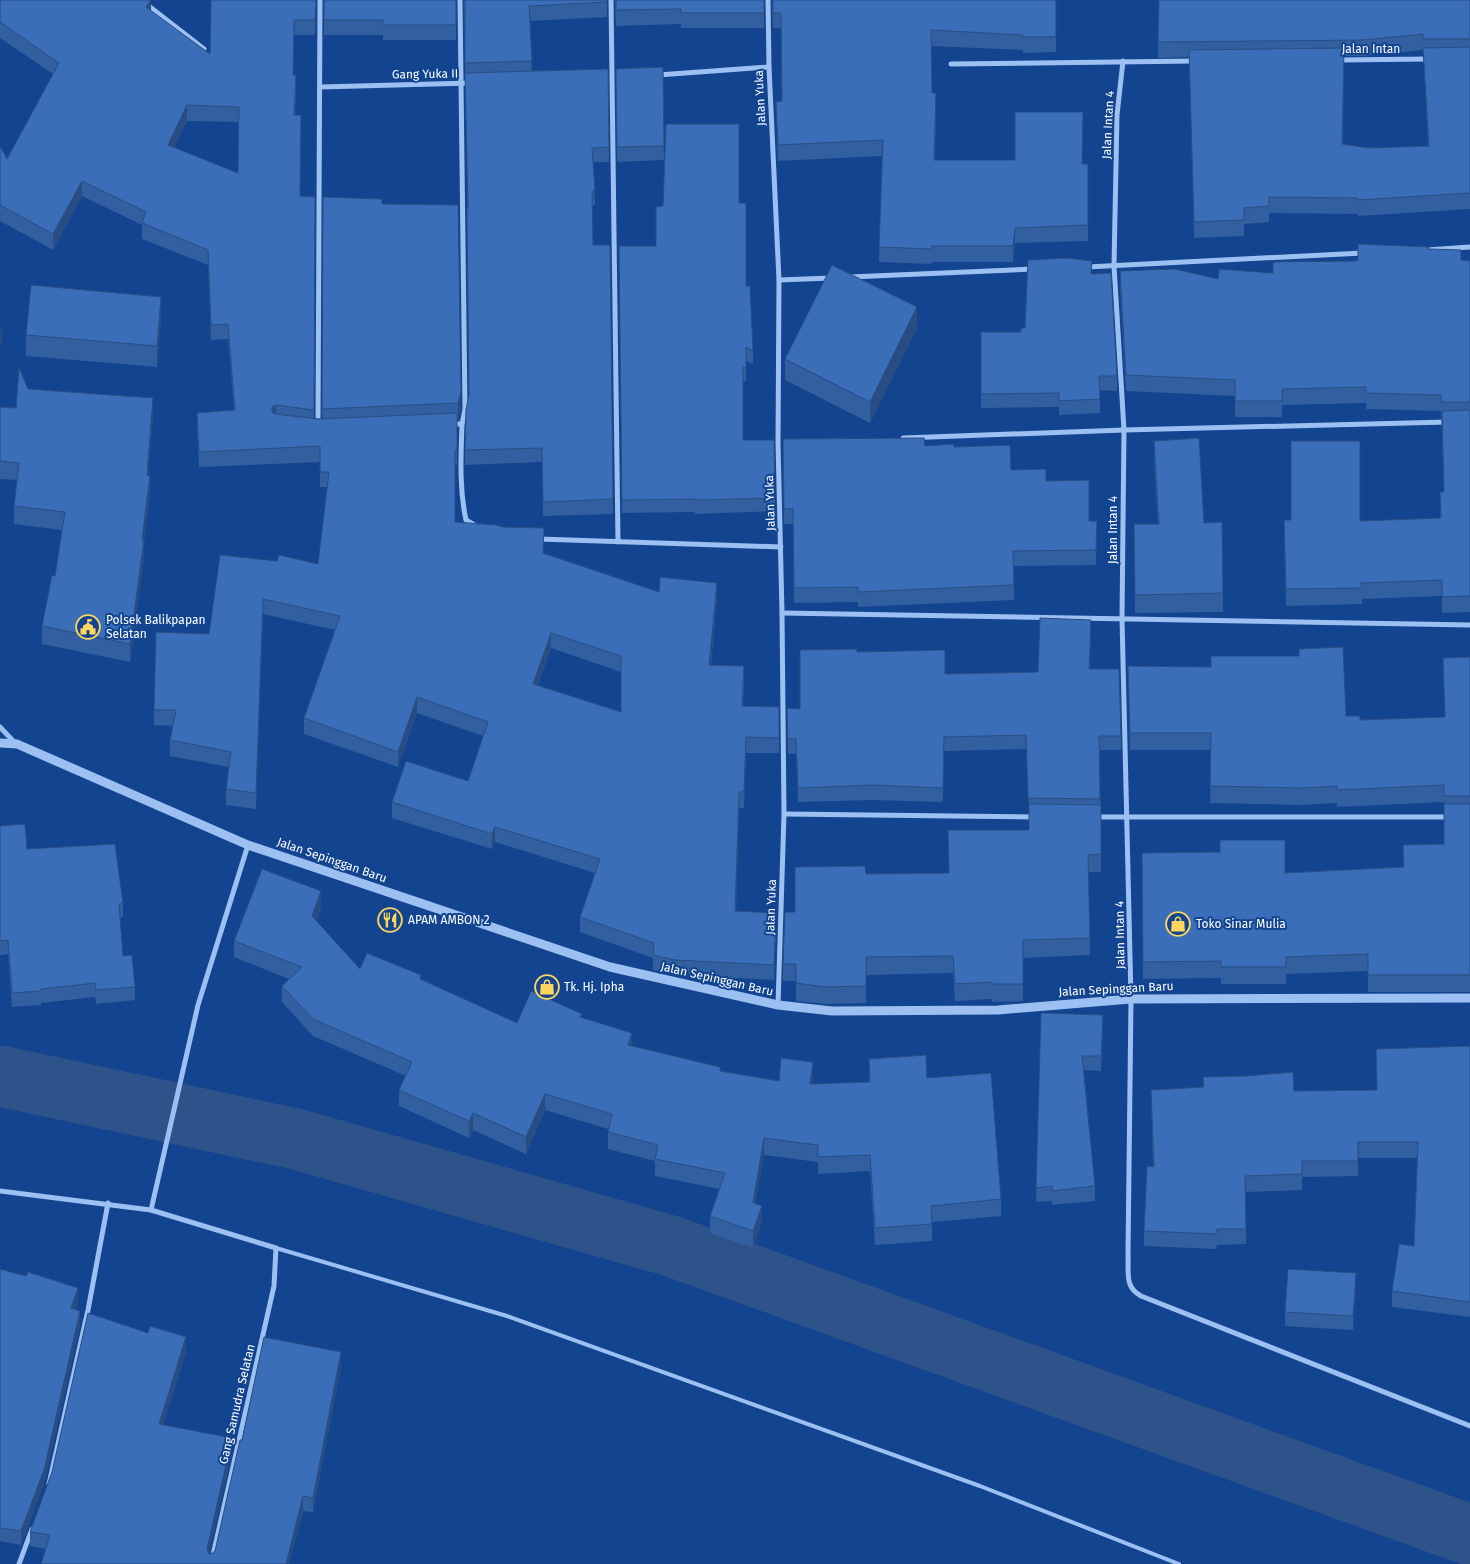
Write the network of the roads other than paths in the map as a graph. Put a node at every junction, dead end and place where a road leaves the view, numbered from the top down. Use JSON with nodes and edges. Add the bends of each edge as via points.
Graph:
{"nodes":[{"id":1,"x":141,"y":0,"type":"edge"},
{"id":2,"x":320,"y":0,"type":"edge"},
{"id":3,"x":460,"y":0,"type":"edge"},
{"id":4,"x":611,"y":0,"type":"edge"},
{"id":5,"x":768,"y":0,"type":"edge"},
{"id":6,"x":204,"y":49,"type":"edge"},
{"id":7,"x":1440,"y":59,"type":"edge"},
{"id":8,"x":1331,"y":60,"type":"edge"},
{"id":9,"x":1123,"y":61,"type":"junction"},
{"id":10,"x":1202,"y":61,"type":"edge"},
{"id":11,"x":951,"y":64,"type":"dead end"},
{"id":12,"x":769,"y":66,"type":"junction"},
{"id":13,"x":652,"y":76,"type":"edge"},
{"id":14,"x":613,"y":78,"type":"junction"},
{"id":15,"x":622,"y":78,"type":"edge"},
{"id":16,"x":603,"y":79,"type":"edge"},
{"id":17,"x":462,"y":83,"type":"junction"},
{"id":18,"x":480,"y":83,"type":"edge"},
{"id":19,"x":320,"y":87,"type":"junction"},
{"id":20,"x":1470,"y":247,"type":"edge"},
{"id":21,"x":1420,"y":250,"type":"edge"},
{"id":22,"x":1371,"y":252,"type":"edge"},
{"id":23,"x":1114,"y":266,"type":"junction"},
{"id":24,"x":1084,"y":267,"type":"edge"},
{"id":25,"x":1045,"y":269,"type":"edge"},
{"id":26,"x":848,"y":277,"type":"edge"},
{"id":27,"x":838,"y":278,"type":"edge"},
{"id":28,"x":779,"y":280,"type":"junction"},
{"id":29,"x":1450,"y":422,"type":"edge"},
{"id":30,"x":443,"y":424,"type":"edge"},
{"id":31,"x":462,"y":424,"type":"junction"},
{"id":32,"x":318,"y":430,"type":"edge"},
{"id":33,"x":1124,"y":430,"type":"junction"},
{"id":34,"x":896,"y":439,"type":"edge"},
{"id":35,"x":778,"y":443,"type":"junction"},
{"id":36,"x":788,"y":443,"type":"edge"},
{"id":37,"x":481,"y":530,"type":"edge"},
{"id":38,"x":529,"y":539,"type":"edge"},
{"id":39,"x":618,"y":542,"type":"junction"},
{"id":40,"x":781,"y":547,"type":"junction"},
{"id":41,"x":782,"y":613,"type":"junction"},
{"id":42,"x":1122,"y":618,"type":"junction"},
{"id":43,"x":1470,"y":625,"type":"edge"},
{"id":44,"x":0,"y":727,"type":"edge"},
{"id":45,"x":0,"y":744,"type":"edge"},
{"id":46,"x":17,"y":744,"type":"junction"},
{"id":47,"x":784,"y":814,"type":"junction"},
{"id":48,"x":1039,"y":817,"type":"edge"},
{"id":49,"x":1088,"y":817,"type":"edge"},
{"id":50,"x":1460,"y":817,"type":"edge"},
{"id":51,"x":1128,"y":818,"type":"junction"},
{"id":52,"x":248,"y":845,"type":"junction"},
{"id":53,"x":1470,"y":998,"type":"edge"},
{"id":54,"x":1131,"y":999,"type":"junction"},
{"id":55,"x":778,"y":1005,"type":"junction"},
{"id":56,"x":0,"y":1191,"type":"edge"},
{"id":57,"x":108,"y":1203,"type":"junction"},
{"id":58,"x":150,"y":1210,"type":"junction"},
{"id":59,"x":276,"y":1248,"type":"junction"},
{"id":60,"x":1470,"y":1426,"type":"edge"},
{"id":61,"x":45,"y":1493,"type":"edge"},
{"id":62,"x":33,"y":1527,"type":"edge"},
{"id":63,"x":19,"y":1564,"type":"edge"},
{"id":64,"x":211,"y":1564,"type":"edge"},
{"id":65,"x":1179,"y":1564,"type":"edge"}],
"edges":[{"from":1,"to":6,"type":"street"},
{"from":2,"to":19,"type":"street"},
{"from":3,"to":17,"type":"street"},
{"from":4,"to":14,"type":"street"},
{"from":5,"to":12,"type":"street","name":"Jalan Yuka"},
{"from":7,"to":8,"type":"street","name":"Jalan Intan"},
{"from":9,"to":10,"type":"street"},
{"from":9,"to":11,"type":"street"},
{"from":9,"to":23,"type":"street","name":"Jalan Intan 4","via":[[1117,115]]},
{"from":12,"to":13,"type":"street"},
{"from":12,"to":28,"type":"street","name":"Jalan Yuka"},
{"from":14,"to":15,"type":"street"},
{"from":14,"to":16,"type":"street"},
{"from":14,"to":39,"type":"street"},
{"from":17,"to":18,"type":"street","name":"Gang Yuka II"},
{"from":17,"to":19,"type":"street","name":"Gang Yuka II"},
{"from":17,"to":31,"type":"street","via":[[465,399]]},
{"from":19,"to":32,"type":"street"},
{"from":20,"to":21,"type":"street"},
{"from":22,"to":23,"type":"street"},
{"from":23,"to":24,"type":"street"},
{"from":23,"to":33,"type":"street","name":"Jalan Intan 4"},
{"from":25,"to":26,"type":"street"},
{"from":27,"to":28,"type":"street"},
{"from":28,"to":35,"type":"street","name":"Jalan Yuka"},
{"from":29,"to":33,"type":"street"},
{"from":30,"to":31,"type":"street"},
{"from":31,"to":37,"type":"street","via":[[463,506],[466,520]]},
{"from":33,"to":34,"type":"street"},
{"from":33,"to":42,"type":"street","name":"Jalan Intan 4"},
{"from":35,"to":36,"type":"street"},
{"from":35,"to":40,"type":"street","name":"Jalan Yuka"},
{"from":38,"to":39,"type":"street"},
{"from":39,"to":40,"type":"street"},
{"from":40,"to":41,"type":"street","name":"Jalan Yuka"},
{"from":41,"to":42,"type":"street"},
{"from":41,"to":47,"type":"street","name":"Jalan Yuka"},
{"from":42,"to":43,"type":"street"},
{"from":42,"to":51,"type":"street","name":"Jalan Intan 4"},
{"from":44,"to":46,"type":"street"},
{"from":45,"to":46,"type":"street","name":"Jalan Sepinggan Baru"},
{"from":46,"to":52,"type":"street","name":"Jalan Sepinggan Baru"},
{"from":47,"to":48,"type":"street"},
{"from":47,"to":55,"type":"street","name":"Jalan Yuka"},
{"from":49,"to":51,"type":"street"},
{"from":50,"to":51,"type":"street"},
{"from":51,"to":54,"type":"street","name":"Jalan Intan 4"},
{"from":52,"to":55,"type":"street","name":"Jalan Sepinggan Baru","via":[[610,967]]},
{"from":52,"to":58,"type":"street","via":[[198,1005]]},
{"from":53,"to":54,"type":"street","name":"Jalan Sepinggan Baru"},
{"from":54,"to":55,"type":"street","name":"Jalan Sepinggan Baru","via":[[998,1010],[832,1011]]},
{"from":54,"to":60,"type":"street","name":"Jalan Intan 4","via":[[1128,1254],[1129,1285],[1133,1291]]},
{"from":56,"to":57,"type":"street"},
{"from":57,"to":58,"type":"street"},
{"from":57,"to":61,"type":"street","via":[[88,1310]]},
{"from":58,"to":59,"type":"street"},
{"from":59,"to":64,"type":"street","name":"Gang Samudra Selatan","via":[[274,1286]]},
{"from":59,"to":65,"type":"lane","via":[[507,1316],[980,1486]]},
{"from":62,"to":63,"type":"street"}]}
